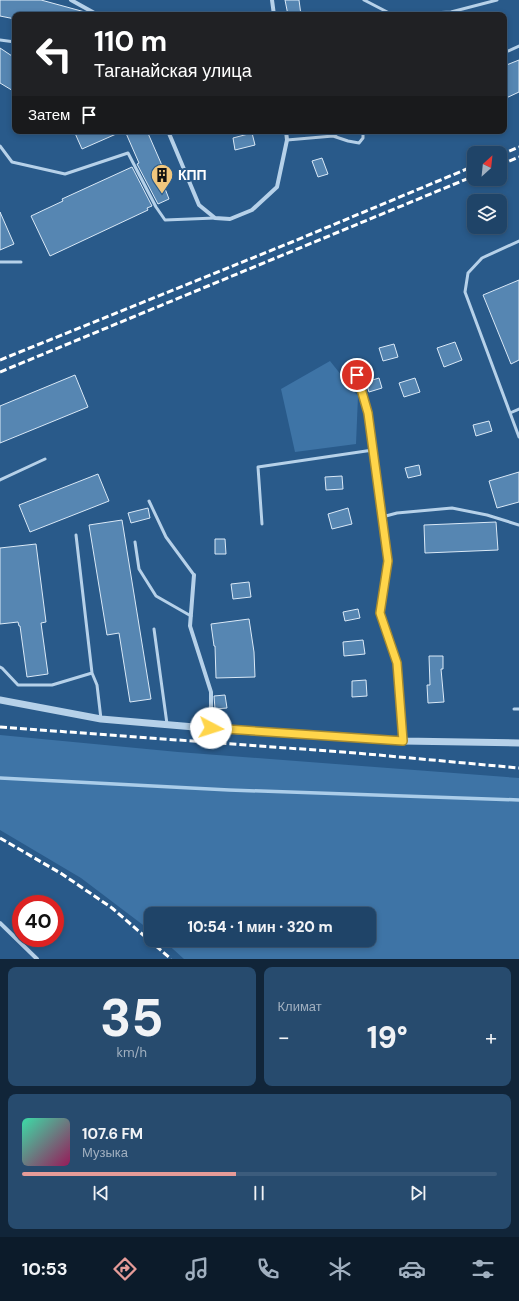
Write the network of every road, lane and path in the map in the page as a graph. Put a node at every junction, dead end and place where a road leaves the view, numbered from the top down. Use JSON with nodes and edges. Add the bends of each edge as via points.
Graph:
{"nodes":[{"id":1,"x":71,"y":0,"type":"edge"},
{"id":2,"x":272,"y":0,"type":"edge"},
{"id":3,"x":364,"y":0,"type":"edge"},
{"id":4,"x":497,"y":0,"type":"edge"},
{"id":5,"x":93,"y":12,"type":"edge"},
{"id":6,"x":274,"y":12,"type":"edge"},
{"id":7,"x":389,"y":12,"type":"edge"},
{"id":8,"x":451,"y":12,"type":"edge"},
{"id":9,"x":0,"y":40,"type":"edge"},
{"id":10,"x":12,"y":42,"type":"edge"},
{"id":11,"x":519,"y":46,"type":"edge"},
{"id":12,"x":507,"y":52,"type":"edge"},
{"id":13,"x":169,"y":134,"type":"edge"},
{"id":14,"x":286,"y":134,"type":"edge"},
{"id":15,"x":337,"y":134,"type":"edge"},
{"id":16,"x":363,"y":134,"type":"edge"},
{"id":17,"x":333,"y":136,"type":"junction"},
{"id":18,"x":287,"y":140,"type":"junction"},
{"id":19,"x":0,"y":146,"type":"edge"},
{"id":20,"x":215,"y":218,"type":"junction"},
{"id":21,"x":519,"y":241,"type":"edge"},
{"id":22,"x":0,"y":262,"type":"edge"},
{"id":23,"x":21,"y":262,"type":"dead end"},
{"id":24,"x":357,"y":375,"type":"dead end"},
{"id":25,"x":519,"y":410,"type":"edge"},
{"id":26,"x":510,"y":413,"type":"junction"},
{"id":27,"x":519,"y":436,"type":"edge"},
{"id":28,"x":373,"y":450,"type":"junction"},
{"id":29,"x":45,"y":459,"type":"dead end"},
{"id":30,"x":0,"y":480,"type":"edge"},
{"id":31,"x":149,"y":501,"type":"dead end"},
{"id":32,"x":382,"y":517,"type":"junction"},
{"id":33,"x":262,"y":524,"type":"dead end"},
{"id":34,"x":519,"y":526,"type":"edge"},
{"id":35,"x":76,"y":535,"type":"dead end"},
{"id":36,"x":134,"y":542,"type":"dead end"},
{"id":37,"x":194,"y":575,"type":"joint"},
{"id":38,"x":191,"y":616,"type":"junction"},
{"id":39,"x":154,"y":629,"type":"dead end"},
{"id":40,"x":0,"y":667,"type":"edge"},
{"id":41,"x":92,"y":673,"type":"junction"},
{"id":42,"x":0,"y":700,"type":"edge"},
{"id":43,"x":514,"y":709,"type":"dead end"},
{"id":44,"x":519,"y":709,"type":"edge"},
{"id":45,"x":101,"y":718,"type":"junction"},
{"id":46,"x":167,"y":724,"type":"junction"},
{"id":47,"x":211,"y":728,"type":"junction"},
{"id":48,"x":403,"y":741,"type":"junction"},
{"id":49,"x":519,"y":743,"type":"edge"},
{"id":50,"x":0,"y":923,"type":"edge"},
{"id":51,"x":37,"y":959,"type":"edge"}],
"edges":[{"from":1,"to":5,"type":"street"},
{"from":2,"to":6,"type":"street"},
{"from":3,"to":7,"type":"lane"},
{"from":4,"to":8,"type":"lane"},
{"from":9,"to":10,"type":"lane"},
{"from":11,"to":12,"type":"lane"},
{"from":13,"to":20,"type":"street","via":[[199,205]]},
{"from":14,"to":18,"type":"street"},
{"from":15,"to":17,"type":"lane"},
{"from":16,"to":17,"type":"lane","via":[[359,143]]},
{"from":17,"to":18,"type":"lane"},
{"from":18,"to":20,"type":"street","via":[[277,186],[252,210],[230,219]]},
{"from":19,"to":20,"type":"lane","via":[[12,162],[65,174],[128,152],[165,220]]},
{"from":21,"to":26,"type":"lane","via":[[482,258],[468,273],[465,292]]},
{"from":22,"to":23,"type":"lane"},
{"from":24,"to":28,"type":"street","via":[[368,413]]},
{"from":25,"to":26,"type":"lane"},
{"from":26,"to":27,"type":"lane"},
{"from":28,"to":32,"type":"street"},
{"from":28,"to":33,"type":"lane","via":[[258,467]]},
{"from":29,"to":30,"type":"lane"},
{"from":31,"to":37,"type":"lane","via":[[166,537]]},
{"from":32,"to":34,"type":"lane","via":[[397,513],[452,508]]},
{"from":32,"to":48,"type":"street","via":[[388,561],[380,613],[397,663]]},
{"from":35,"to":41,"type":"lane"},
{"from":36,"to":38,"type":"lane","via":[[140,569],[156,596]]},
{"from":37,"to":38,"type":"street"},
{"from":38,"to":47,"type":"street","via":[[190,626],[211,692]]},
{"from":39,"to":46,"type":"lane"},
{"from":40,"to":41,"type":"lane","via":[[18,685],[52,684]]},
{"from":41,"to":45,"type":"lane","via":[[97,685]]},
{"from":42,"to":45,"type":"street"},
{"from":43,"to":44,"type":"lane"},
{"from":45,"to":46,"type":"street"},
{"from":46,"to":47,"type":"street"},
{"from":47,"to":48,"type":"street"},
{"from":48,"to":49,"type":"street"},
{"from":50,"to":51,"type":"street"}]}
